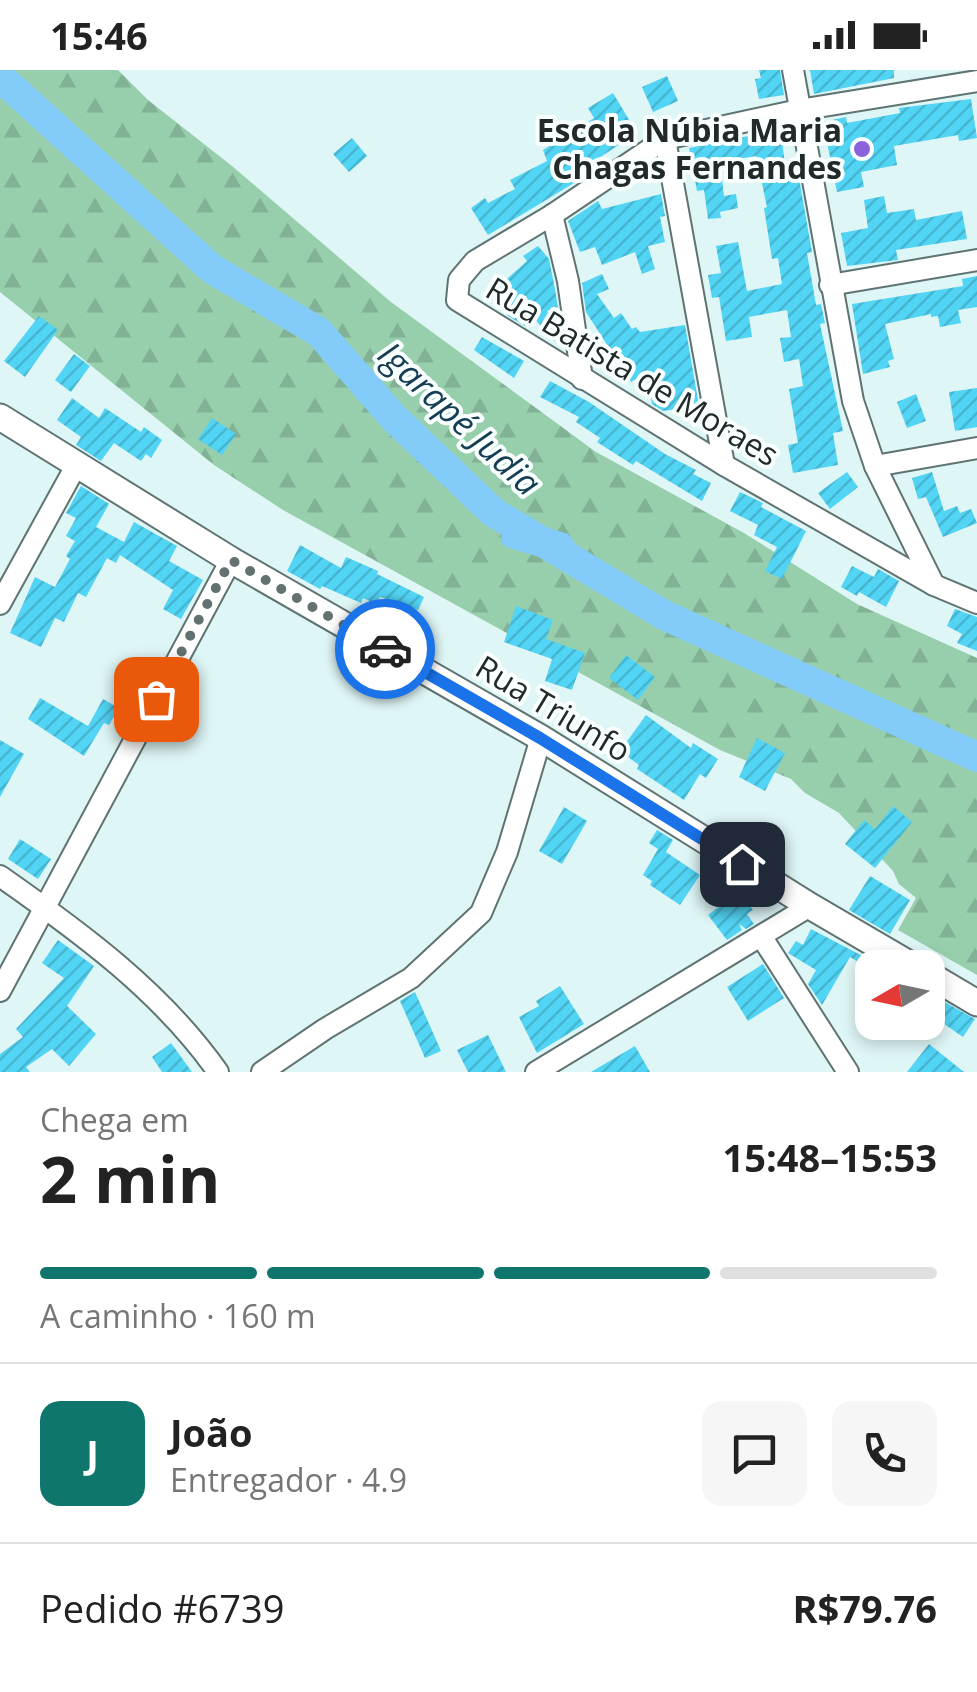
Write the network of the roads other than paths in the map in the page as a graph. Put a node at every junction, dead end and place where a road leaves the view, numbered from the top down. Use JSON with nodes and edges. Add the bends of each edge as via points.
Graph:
{"nodes":[{"id":1,"x":793,"y":70,"type":"edge"},
{"id":2,"x":977,"y":81,"type":"edge"},
{"id":3,"x":799,"y":110,"type":"junction"},
{"id":4,"x":665,"y":138,"type":"junction"},
{"id":5,"x":552,"y":215,"type":"junction"},
{"id":6,"x":977,"y":260,"type":"edge"},
{"id":7,"x":830,"y":285,"type":"junction"},
{"id":8,"x":582,"y":379,"type":"junction"},
{"id":9,"x":0,"y":417,"type":"edge"},
{"id":10,"x":977,"y":448,"type":"edge"},
{"id":11,"x":78,"y":464,"type":"junction"},
{"id":12,"x":724,"y":465,"type":"junction"},
{"id":13,"x":875,"y":466,"type":"junction"},
{"id":14,"x":231,"y":560,"type":"junction"},
{"id":15,"x":934,"y":585,"type":"junction"},
{"id":16,"x":977,"y":603,"type":"edge"},
{"id":17,"x":0,"y":604,"type":"edge"},
{"id":18,"x":540,"y":738,"type":"junction"},
{"id":19,"x":0,"y":876,"type":"edge"},
{"id":20,"x":810,"y":906,"type":"junction"},
{"id":21,"x":44,"y":907,"type":"junction"},
{"id":22,"x":761,"y":936,"type":"junction"},
{"id":23,"x":885,"y":950,"type":"edge"},
{"id":24,"x":945,"y":984,"type":"edge"},
{"id":25,"x":0,"y":991,"type":"edge"},
{"id":26,"x":977,"y":1003,"type":"edge"},
{"id":27,"x":218,"y":1072,"type":"edge"},
{"id":28,"x":262,"y":1072,"type":"edge"},
{"id":29,"x":536,"y":1072,"type":"edge"},
{"id":30,"x":848,"y":1072,"type":"edge"}],
"edges":[{"from":1,"to":3,"type":"street"},
{"from":2,"to":3,"type":"street","name":"Rua Batista de Moraes"},
{"from":3,"to":4,"type":"street","name":"Rua Batista de Moraes"},
{"from":3,"to":7,"type":"street"},
{"from":4,"to":5,"type":"street","name":"Rua Batista de Moraes"},
{"from":4,"to":12,"type":"street"},
{"from":5,"to":8,"type":"street"},
{"from":5,"to":8,"type":"street","name":"Rua Batista de Moraes","via":[[476,261],[460,280],[457,300]]},
{"from":6,"to":7,"type":"street"},
{"from":7,"to":13,"type":"street","via":[[853,401]]},
{"from":8,"to":12,"type":"street","name":"Rua Batista de Moraes"},
{"from":9,"to":11,"type":"street","name":"Rua Triunfo"},
{"from":10,"to":13,"type":"street"},
{"from":11,"to":14,"type":"street","name":"Rua Triunfo"},
{"from":11,"to":17,"type":"street"},
{"from":12,"to":15,"type":"street","name":"Rua Batista de Moraes"},
{"from":13,"to":15,"type":"street"},
{"from":14,"to":18,"type":"street","name":"Rua Triunfo"},
{"from":14,"to":21,"type":"street"},
{"from":15,"to":16,"type":"street","name":"Rua Batista de Moraes"},
{"from":18,"to":20,"type":"street","name":"Rua Triunfo"},
{"from":18,"to":28,"type":"street","via":[[507,852],[481,912],[412,978]]},
{"from":19,"to":21,"type":"street"},
{"from":20,"to":22,"type":"street"},
{"from":20,"to":23,"type":"street","name":"Rua Triunfo"},
{"from":21,"to":25,"type":"street"},
{"from":21,"to":27,"type":"street","via":[[152,993]]},
{"from":22,"to":29,"type":"street"},
{"from":22,"to":30,"type":"street"},
{"from":24,"to":26,"type":"street"}]}
